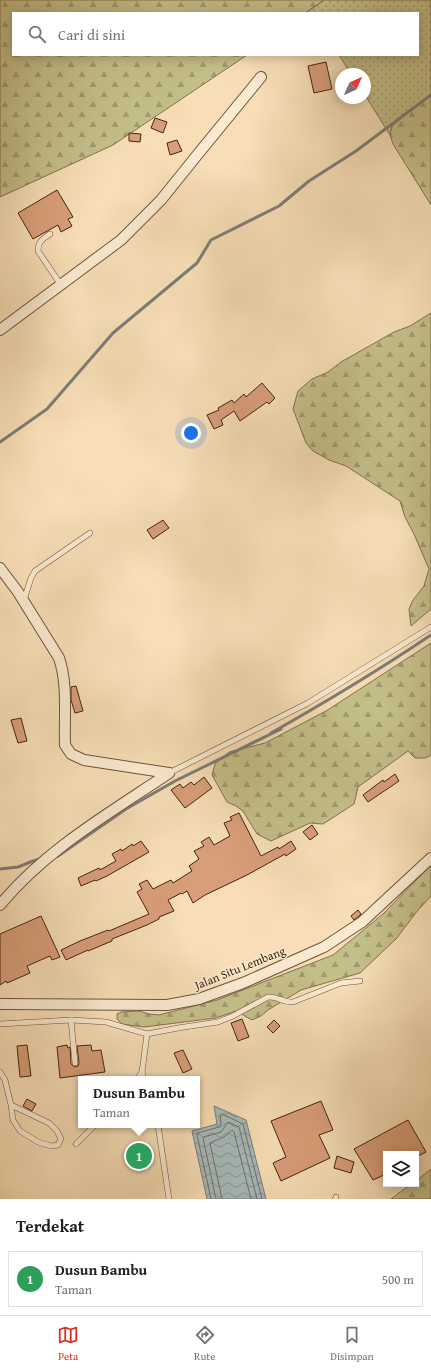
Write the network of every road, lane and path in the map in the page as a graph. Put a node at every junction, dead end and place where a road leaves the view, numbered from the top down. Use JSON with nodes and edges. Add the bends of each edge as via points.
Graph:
{"nodes":[{"id":1,"x":262,"y":78,"type":"dead end"},
{"id":2,"x":50,"y":234,"type":"dead end"},
{"id":3,"x":61,"y":285,"type":"junction"},
{"id":4,"x":0,"y":330,"type":"edge"},
{"id":5,"x":90,"y":533,"type":"dead end"},
{"id":6,"x":0,"y":568,"type":"edge"},
{"id":7,"x":24,"y":601,"type":"junction"},
{"id":8,"x":431,"y":626,"type":"edge"},
{"id":9,"x":169,"y":773,"type":"junction"},
{"id":10,"x":431,"y":858,"type":"edge"},
{"id":11,"x":0,"y":905,"type":"edge"},
{"id":12,"x":360,"y":981,"type":"dead end"},
{"id":13,"x":0,"y":1004,"type":"edge"},
{"id":14,"x":71,"y":1020,"type":"junction"},
{"id":15,"x":0,"y":1024,"type":"edge"},
{"id":16,"x":147,"y":1034,"type":"junction"},
{"id":17,"x":75,"y":1063,"type":"dead end"},
{"id":18,"x":0,"y":1072,"type":"edge"},
{"id":19,"x":142,"y":1072,"type":"junction"},
{"id":20,"x":139,"y":1076,"type":"edge"},
{"id":21,"x":143,"y":1076,"type":"edge"},
{"id":22,"x":11,"y":1105,"type":"junction"},
{"id":23,"x":92,"y":1128,"type":"edge"},
{"id":24,"x":158,"y":1128,"type":"edge"},
{"id":25,"x":76,"y":1144,"type":"dead end"},
{"id":26,"x":169,"y":1199,"type":"edge"}],
"edges":[{"from":1,"to":3,"type":"street","via":[[162,200],[121,240]]},
{"from":2,"to":3,"type":"lane","via":[[41,240],[38,251]]},
{"from":3,"to":4,"type":"street"},
{"from":5,"to":7,"type":"lane","via":[[35,571]]},
{"from":6,"to":7,"type":"street"},
{"from":7,"to":9,"type":"street","via":[[62,668],[65,745],[68,751],[84,760]]},
{"from":8,"to":9,"type":"lane","via":[[308,703]]},
{"from":9,"to":11,"type":"street","via":[[64,843]]},
{"from":10,"to":13,"type":"street","name":"Jalan Situ Lembang","via":[[362,922],[324,947],[243,983],[199,999],[167,1005]]},
{"from":12,"to":16,"type":"lane","via":[[341,983],[292,1002],[286,1003],[273,996],[218,1022]]},
{"from":14,"to":15,"type":"lane"},
{"from":14,"to":16,"type":"lane","via":[[106,1022]]},
{"from":14,"to":17,"type":"lane"},
{"from":16,"to":19,"type":"lane"},
{"from":18,"to":22,"type":"lane","via":[[5,1080]]},
{"from":19,"to":20,"type":"lane"},
{"from":19,"to":21,"type":"lane"},
{"from":22,"to":22,"type":"lane","via":[[14,1120],[20,1131],[38,1142],[50,1146],[58,1145],[61,1139],[53,1127]]},
{"from":23,"to":25,"type":"lane"},
{"from":24,"to":26,"type":"lane"}]}
